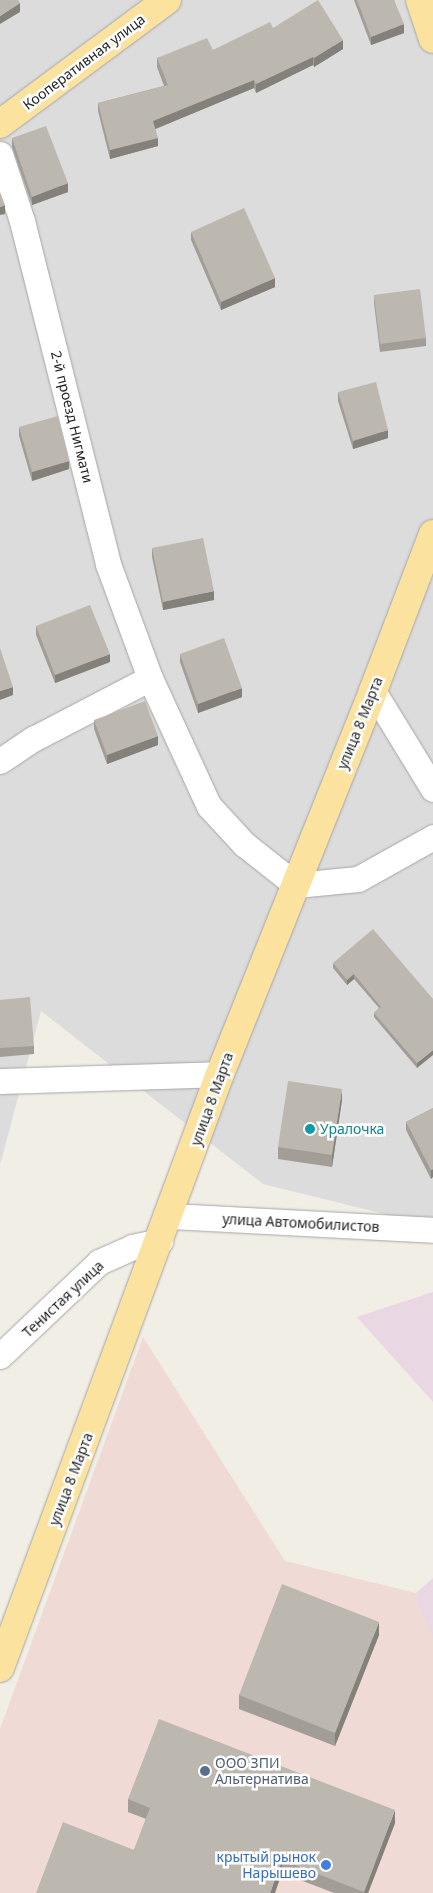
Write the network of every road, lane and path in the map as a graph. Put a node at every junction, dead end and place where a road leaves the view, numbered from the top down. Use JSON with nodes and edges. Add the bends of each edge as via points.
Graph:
{"nodes":[{"id":1,"x":167,"y":0,"type":"edge"},
{"id":2,"x":420,"y":0,"type":"edge"},
{"id":3,"x":433,"y":39,"type":"edge"},
{"id":4,"x":0,"y":124,"type":"edge"},
{"id":5,"x":0,"y":154,"type":"edge"},
{"id":6,"x":433,"y":534,"type":"edge"},
{"id":7,"x":150,"y":678,"type":"junction"},
{"id":8,"x":373,"y":691,"type":"junction"},
{"id":9,"x":0,"y":761,"type":"edge"},
{"id":10,"x":433,"y":789,"type":"edge"},
{"id":11,"x":433,"y":837,"type":"edge"},
{"id":12,"x":296,"y":885,"type":"junction"},
{"id":13,"x":220,"y":1074,"type":"junction"},
{"id":14,"x":1,"y":1081,"type":"edge"},
{"id":15,"x":165,"y":1229,"type":"junction"},
{"id":16,"x":433,"y":1230,"type":"edge"},
{"id":17,"x":0,"y":1356,"type":"edge"},
{"id":18,"x":0,"y":1668,"type":"edge"}],
"edges":[{"from":1,"to":4,"type":"main road","name":"Кооперативная улица"},
{"from":2,"to":3,"type":"main road"},
{"from":5,"to":7,"type":"street","name":"2-й проезд Нигмати","via":[[22,221],[108,564]]},
{"from":6,"to":8,"type":"main road","name":"улица 8 Марта"},
{"from":7,"to":9,"type":"street","via":[[33,739]]},
{"from":7,"to":12,"type":"street","name":"2-й проезд Нигмати","via":[[209,806],[244,844]]},
{"from":8,"to":10,"type":"street"},
{"from":8,"to":12,"type":"main road","name":"улица 8 Марта"},
{"from":11,"to":12,"type":"street","via":[[358,879]]},
{"from":12,"to":13,"type":"main road","name":"улица 8 Марта"},
{"from":13,"to":14,"type":"street"},
{"from":13,"to":15,"type":"main road","name":"улица 8 Марта"},
{"from":15,"to":16,"type":"street","name":"улица Автомобилистов"},
{"from":15,"to":17,"type":"street","name":"Тенистая улица","via":[[99,1262]]},
{"from":15,"to":18,"type":"main road","name":"улица 8 Марта"}]}
